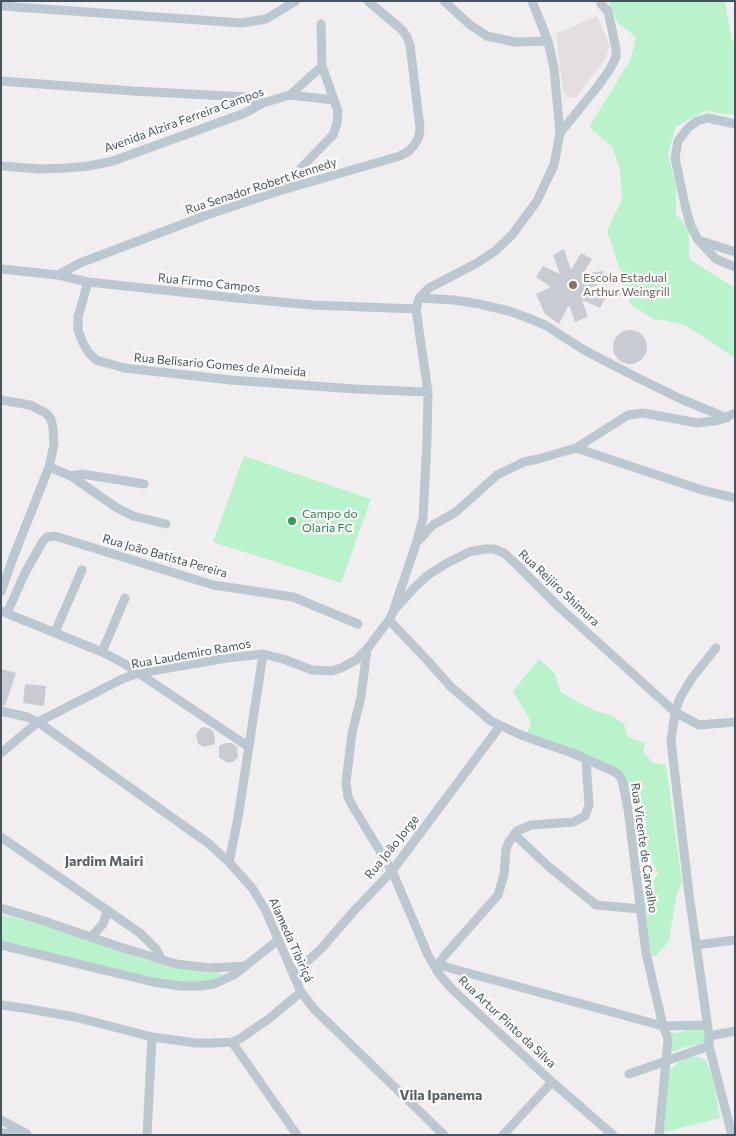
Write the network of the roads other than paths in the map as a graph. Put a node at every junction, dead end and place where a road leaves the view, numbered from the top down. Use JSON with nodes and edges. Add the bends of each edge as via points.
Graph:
{"nodes":[{"id":1,"x":296,"y":1,"type":"edge"},
{"id":2,"x":368,"y":1,"type":"edge"},
{"id":3,"x":444,"y":1,"type":"edge"},
{"id":4,"x":532,"y":1,"type":"edge"},
{"id":5,"x":601,"y":4,"type":"dead end"},
{"id":6,"x":1,"y":6,"type":"edge"},
{"id":7,"x":321,"y":24,"type":"dead end"},
{"id":8,"x":548,"y":41,"type":"junction"},
{"id":9,"x":322,"y":66,"type":"junction"},
{"id":10,"x":1,"y":81,"type":"edge"},
{"id":11,"x":290,"y":95,"type":"junction"},
{"id":12,"x":334,"y":100,"type":"junction"},
{"id":13,"x":263,"y":103,"type":"junction"},
{"id":14,"x":735,"y":124,"type":"edge"},
{"id":15,"x":560,"y":133,"type":"junction"},
{"id":16,"x":1,"y":166,"type":"edge"},
{"id":17,"x":279,"y":191,"type":"junction"},
{"id":18,"x":698,"y":240,"type":"junction"},
{"id":19,"x":735,"y":252,"type":"edge"},
{"id":20,"x":735,"y":267,"type":"edge"},
{"id":21,"x":1,"y":269,"type":"edge"},
{"id":22,"x":58,"y":275,"type":"junction"},
{"id":23,"x":88,"y":282,"type":"junction"},
{"id":24,"x":419,"y":298,"type":"junction"},
{"id":25,"x":416,"y":309,"type":"junction"},
{"id":26,"x":428,"y":392,"type":"junction"},
{"id":27,"x":1,"y":400,"type":"edge"},
{"id":28,"x":731,"y":415,"type":"edge"},
{"id":29,"x":576,"y":448,"type":"junction"},
{"id":30,"x":49,"y":467,"type":"junction"},
{"id":31,"x":70,"y":476,"type":"junction"},
{"id":32,"x":144,"y":484,"type":"dead end"},
{"id":33,"x":735,"y":498,"type":"edge"},
{"id":34,"x":166,"y":524,"type":"dead end"},
{"id":35,"x":417,"y":541,"type":"junction"},
{"id":36,"x":82,"y":570,"type":"dead end"},
{"id":37,"x":1,"y":592,"type":"edge"},
{"id":38,"x":125,"y":598,"type":"dead end"},
{"id":39,"x":4,"y":612,"type":"edge"},
{"id":40,"x":391,"y":616,"type":"junction"},
{"id":41,"x":358,"y":624,"type":"dead end"},
{"id":42,"x":56,"y":632,"type":"junction"},
{"id":43,"x":716,"y":648,"type":"dead end"},
{"id":44,"x":367,"y":649,"type":"junction"},
{"id":45,"x":102,"y":652,"type":"junction"},
{"id":46,"x":263,"y":654,"type":"junction"},
{"id":47,"x":139,"y":673,"type":"junction"},
{"id":48,"x":1,"y":711,"type":"edge"},
{"id":49,"x":674,"y":712,"type":"junction"},
{"id":50,"x":38,"y":722,"type":"junction"},
{"id":51,"x":735,"y":722,"type":"edge"},
{"id":52,"x":500,"y":726,"type":"junction"},
{"id":53,"x":249,"y":747,"type":"junction"},
{"id":54,"x":1,"y":753,"type":"edge"},
{"id":55,"x":586,"y":760,"type":"junction"},
{"id":56,"x":514,"y":834,"type":"junction"},
{"id":57,"x":1,"y":837,"type":"edge"},
{"id":58,"x":229,"y":862,"type":"junction"},
{"id":59,"x":392,"y":871,"type":"junction"},
{"id":60,"x":1,"y":908,"type":"edge"},
{"id":61,"x":641,"y":909,"type":"junction"},
{"id":62,"x":107,"y":912,"type":"junction"},
{"id":63,"x":92,"y":936,"type":"junction"},
{"id":64,"x":277,"y":940,"type":"junction"},
{"id":65,"x":735,"y":940,"type":"edge"},
{"id":66,"x":1,"y":945,"type":"edge"},
{"id":67,"x":696,"y":945,"type":"junction"},
{"id":68,"x":162,"y":960,"type":"junction"},
{"id":69,"x":435,"y":964,"type":"junction"},
{"id":70,"x":246,"y":966,"type":"junction"},
{"id":71,"x":293,"y":974,"type":"junction"},
{"id":72,"x":301,"y":992,"type":"junction"},
{"id":73,"x":1,"y":1005,"type":"edge"},
{"id":74,"x":707,"y":1025,"type":"junction"},
{"id":75,"x":663,"y":1026,"type":"junction"},
{"id":76,"x":735,"y":1031,"type":"edge"},
{"id":77,"x":709,"y":1036,"type":"junction"},
{"id":78,"x":152,"y":1037,"type":"junction"},
{"id":79,"x":232,"y":1042,"type":"junction"},
{"id":80,"x":710,"y":1046,"type":"junction"},
{"id":81,"x":666,"y":1063,"type":"junction"},
{"id":82,"x":629,"y":1074,"type":"dead end"},
{"id":83,"x":552,"y":1082,"type":"junction"},
{"id":84,"x":1,"y":1120,"type":"edge"},
{"id":85,"x":1,"y":1132,"type":"edge"},
{"id":86,"x":29,"y":1134,"type":"edge"},
{"id":87,"x":147,"y":1135,"type":"edge"},
{"id":88,"x":297,"y":1135,"type":"edge"},
{"id":89,"x":444,"y":1135,"type":"edge"},
{"id":90,"x":503,"y":1135,"type":"edge"},
{"id":91,"x":613,"y":1135,"type":"edge"},
{"id":92,"x":659,"y":1135,"type":"edge"},
{"id":93,"x":732,"y":1135,"type":"edge"}],
"edges":[{"from":1,"to":6,"type":"street","via":[[266,18],[242,23]]},
{"from":2,"to":17,"type":"street","name":"Rua Senador Robert Kennedy","via":[[407,37],[419,136],[415,144],[400,156]]},
{"from":3,"to":8,"type":"street","via":[[487,36],[515,42]]},
{"from":4,"to":8,"type":"street"},
{"from":5,"to":15,"type":"street","via":[[608,11],[616,57],[598,86]]},
{"from":7,"to":9,"type":"street"},
{"from":8,"to":15,"type":"street"},
{"from":9,"to":11,"type":"street","name":"Avenida Alzira Ferreira Campos"},
{"from":9,"to":12,"type":"street"},
{"from":10,"to":13,"type":"street","via":[[246,97]]},
{"from":11,"to":12,"type":"street"},
{"from":11,"to":13,"type":"street","name":"Avenida Alzira Ferreira Campos"},
{"from":12,"to":17,"type":"street","via":[[338,111],[333,135]]},
{"from":13,"to":16,"type":"street","name":"Avenida Alzira Ferreira Campos","via":[[245,113],[112,161],[66,168]]},
{"from":14,"to":18,"type":"street","via":[[708,118],[696,121],[678,141],[677,175],[690,224]]},
{"from":15,"to":24,"type":"street","via":[[554,165],[546,184],[512,235],[495,251],[429,288]]},
{"from":17,"to":22,"type":"street","name":"Rua Senador Robert Kennedy","via":[[206,215],[80,263]]},
{"from":18,"to":19,"type":"street"},
{"from":18,"to":20,"type":"street","via":[[716,259]]},
{"from":21,"to":22,"type":"street","name":"Rua Firmo Campos"},
{"from":22,"to":23,"type":"street","name":"Rua Firmo Campos"},
{"from":23,"to":25,"type":"street","name":"Rua Firmo Campos","via":[[312,305]]},
{"from":23,"to":26,"type":"street","name":"Rua Belisario Gomes de Almeida","via":[[78,317],[78,330],[82,343],[96,360],[124,368],[231,380]]},
{"from":24,"to":25,"type":"street"},
{"from":24,"to":28,"type":"street","via":[[479,304],[528,318],[681,399]]},
{"from":25,"to":26,"type":"street","name":"Rua Artur Pinto da Silva"},
{"from":26,"to":35,"type":"street","name":"Rua Artur Pinto da Silva","via":[[423,518]]},
{"from":27,"to":30,"type":"street","via":[[30,405],[46,413],[53,428],[54,445]]},
{"from":28,"to":29,"type":"street","via":[[698,423],[636,413]]},
{"from":29,"to":33,"type":"street"},
{"from":29,"to":35,"type":"street","via":[[524,462],[497,475]]},
{"from":30,"to":31,"type":"street"},
{"from":30,"to":37,"type":"street"},
{"from":31,"to":32,"type":"street","via":[[82,474]]},
{"from":31,"to":34,"type":"street","via":[[133,516]]},
{"from":35,"to":40,"type":"street","name":"Rua Artur Pinto da Silva"},
{"from":36,"to":42,"type":"street"},
{"from":38,"to":45,"type":"street"},
{"from":39,"to":41,"type":"street","name":"Rua João Batista Pereira","via":[[44,540],[55,536],[213,585],[293,596]]},
{"from":39,"to":42,"type":"street"},
{"from":40,"to":44,"type":"street","name":"Rua Artur Pinto da Silva"},
{"from":40,"to":49,"type":"street","name":"Rua Reijiro Shimura","via":[[414,588],[447,562],[469,552],[494,549],[516,564]]},
{"from":40,"to":52,"type":"street","name":"Rua Vicente de Carvalho","via":[[450,688]]},
{"from":42,"to":45,"type":"street"},
{"from":43,"to":49,"type":"street","via":[[692,678]]},
{"from":44,"to":46,"type":"street","name":"Rua Laudemiro Ramos","via":[[356,660],[332,671],[312,670]]},
{"from":44,"to":59,"type":"street","name":"Rua Artur Pinto da Silva","via":[[346,782],[352,805]]},
{"from":45,"to":47,"type":"street"},
{"from":46,"to":47,"type":"street","name":"Rua Laudemiro Ramos"},
{"from":46,"to":53,"type":"street"},
{"from":47,"to":50,"type":"street","name":"Rua Laudemiro Ramos"},
{"from":47,"to":53,"type":"street"},
{"from":48,"to":50,"type":"street","name":"Alameda Tibiriçá"},
{"from":49,"to":51,"type":"street","name":"Rua Reijiro Shimura","via":[[699,725]]},
{"from":49,"to":67,"type":"street","via":[[672,741]]},
{"from":50,"to":54,"type":"street","name":"Rua Laudemiro Ramos"},
{"from":50,"to":58,"type":"street","name":"Alameda Tibiriçá","via":[[208,843]]},
{"from":52,"to":55,"type":"street","name":"Rua Vicente de Carvalho"},
{"from":52,"to":59,"type":"street","name":"Rua João Jorge"},
{"from":53,"to":58,"type":"street"},
{"from":55,"to":56,"type":"street","via":[[589,805],[585,816],[573,822],[532,825]]},
{"from":55,"to":61,"type":"street","name":"Rua Vicente de Carvalho","via":[[611,770],[622,780]]},
{"from":56,"to":61,"type":"street","via":[[596,906]]},
{"from":56,"to":69,"type":"street","via":[[506,850],[498,895]]},
{"from":57,"to":62,"type":"street"},
{"from":58,"to":64,"type":"street","name":"Alameda Tibiriçá","via":[[252,888]]},
{"from":59,"to":69,"type":"street","name":"Rua Artur Pinto da Silva"},
{"from":59,"to":71,"type":"street","name":"Rua João Jorge","via":[[321,950]]},
{"from":60,"to":63,"type":"street"},
{"from":61,"to":75,"type":"street","name":"Rua Vicente de Carvalho","via":[[646,953]]},
{"from":62,"to":63,"type":"street","via":[[103,924]]},
{"from":62,"to":68,"type":"street","via":[[140,934],[156,949]]},
{"from":63,"to":68,"type":"street"},
{"from":64,"to":70,"type":"street"},
{"from":64,"to":71,"type":"street","name":"Alameda Tibiriçá"},
{"from":65,"to":67,"type":"street"},
{"from":66,"to":70,"type":"street","via":[[180,986],[214,984]]},
{"from":67,"to":74,"type":"street"},
{"from":68,"to":70,"type":"street","via":[[194,967]]},
{"from":69,"to":75,"type":"street"},
{"from":69,"to":83,"type":"street","name":"Rua Artur Pinto da Silva","via":[[452,990]]},
{"from":71,"to":72,"type":"street","name":"Alameda Tibiriçá"},
{"from":72,"to":79,"type":"street","via":[[255,1029]]},
{"from":72,"to":89,"type":"street","name":"Alameda Tibiriçá","via":[[314,1010]]},
{"from":73,"to":78,"type":"street","via":[[75,1017]]},
{"from":74,"to":75,"type":"street"},
{"from":74,"to":77,"type":"street"},
{"from":75,"to":81,"type":"street","name":"Rua Vicente de Carvalho","via":[[668,1039]]},
{"from":76,"to":77,"type":"street"},
{"from":77,"to":80,"type":"street"},
{"from":78,"to":79,"type":"street","via":[[196,1043]]},
{"from":78,"to":87,"type":"street"},
{"from":79,"to":88,"type":"street"},
{"from":80,"to":81,"type":"street"},
{"from":80,"to":93,"type":"street"},
{"from":81,"to":82,"type":"street"},
{"from":81,"to":92,"type":"street","name":"Rua Vicente de Carvalho"},
{"from":83,"to":90,"type":"street"},
{"from":83,"to":91,"type":"street","name":"Rua Artur Pinto da Silva"},
{"from":84,"to":86,"type":"street"},
{"from":85,"to":86,"type":"street"}]}
